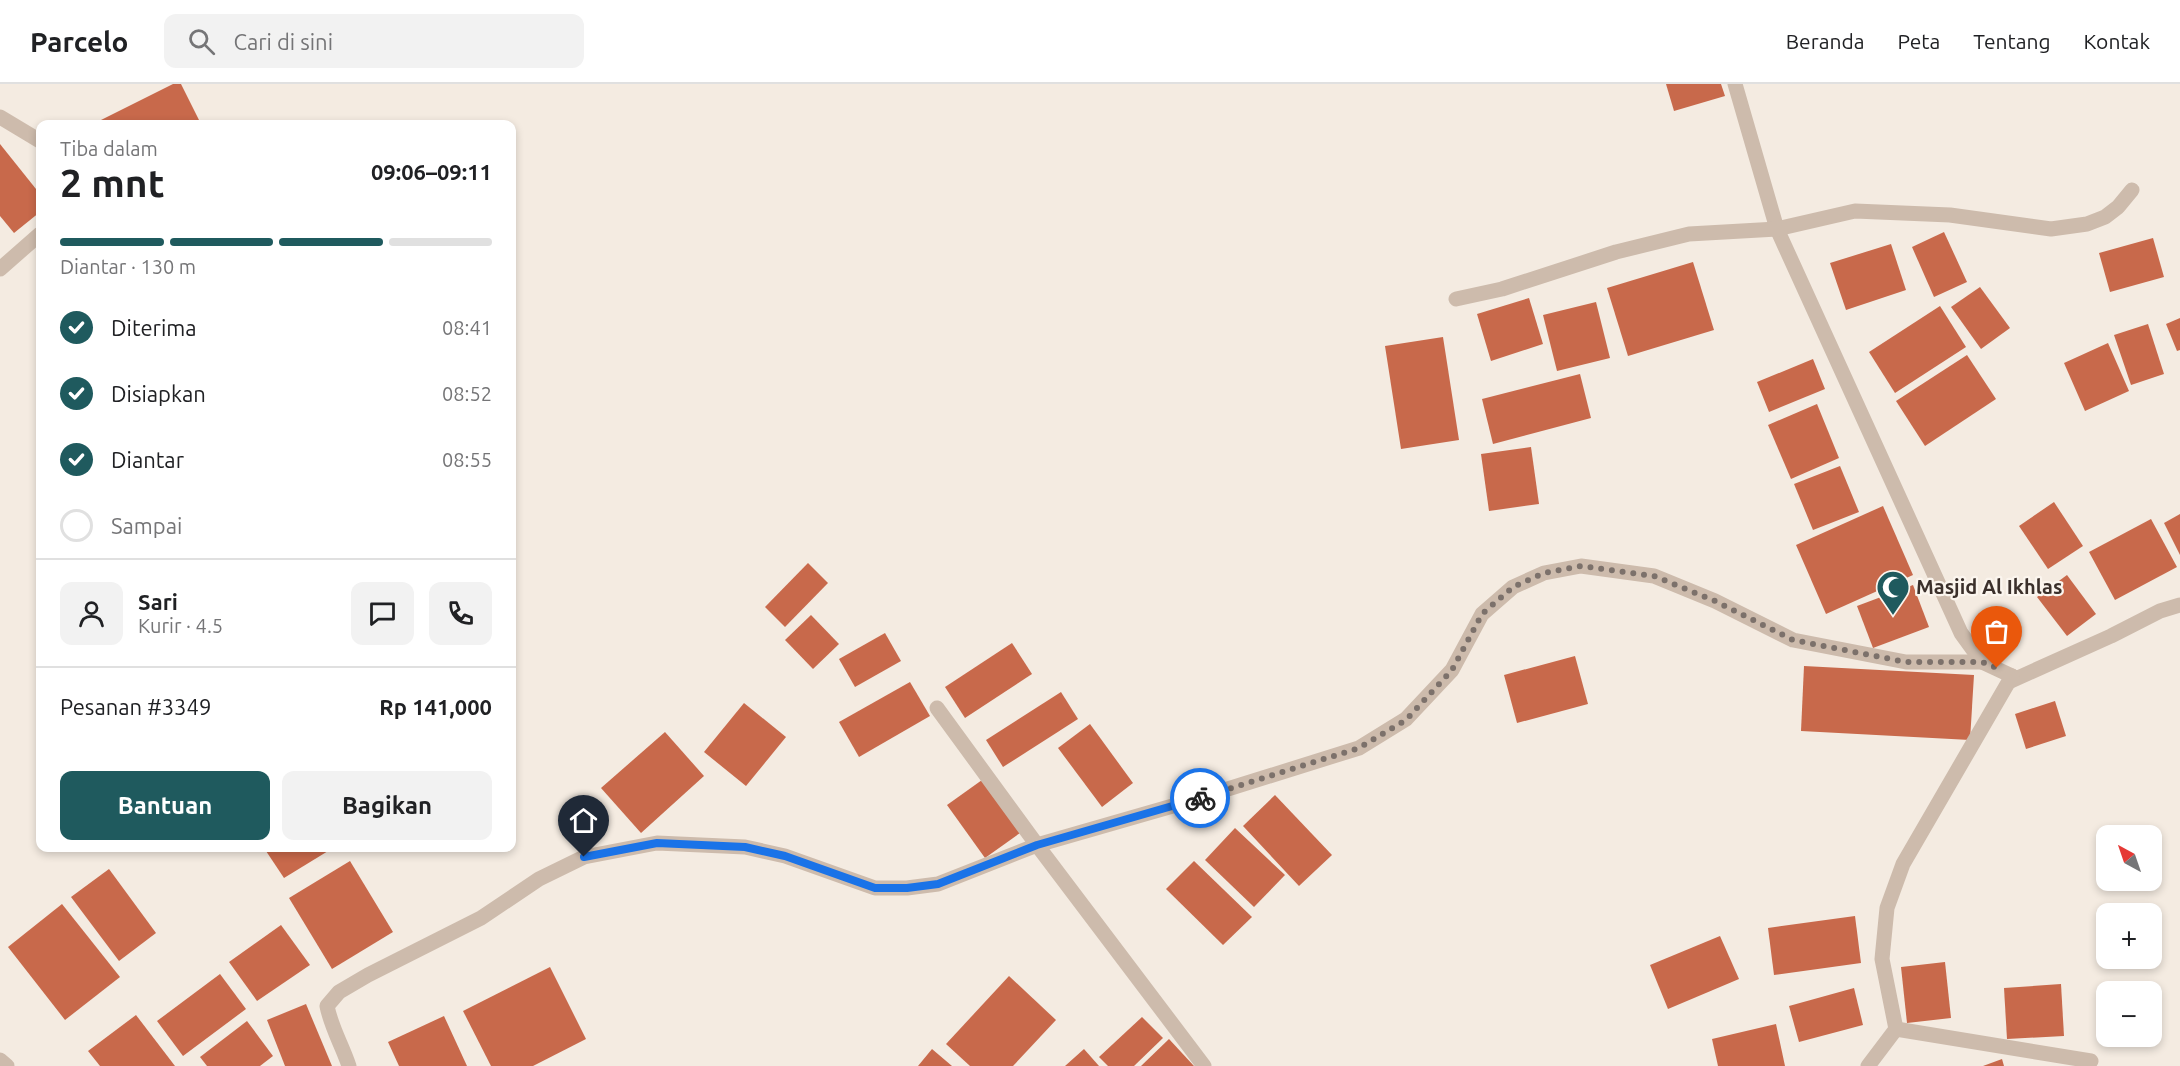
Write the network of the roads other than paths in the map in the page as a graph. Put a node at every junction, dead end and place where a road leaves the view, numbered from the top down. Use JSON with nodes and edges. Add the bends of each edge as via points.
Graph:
{"nodes":[{"id":1,"x":1735,"y":84,"type":"edge"},
{"id":2,"x":0,"y":117,"type":"edge"},
{"id":3,"x":36,"y":139,"type":"edge"},
{"id":4,"x":2132,"y":190,"type":"dead end"},
{"id":5,"x":1777,"y":229,"type":"junction"},
{"id":6,"x":36,"y":238,"type":"edge"},
{"id":7,"x":0,"y":269,"type":"edge"},
{"id":8,"x":1456,"y":299,"type":"dead end"},
{"id":9,"x":2180,"y":605,"type":"edge"},
{"id":10,"x":1982,"y":662,"type":"junction"},
{"id":11,"x":2012,"y":676,"type":"junction"},
{"id":12,"x":938,"y":708,"type":"dead end"},
{"id":13,"x":1037,"y":845,"type":"junction"},
{"id":14,"x":1896,"y":1029,"type":"junction"},
{"id":15,"x":0,"y":1060,"type":"edge"},
{"id":16,"x":2091,"y":1061,"type":"dead end"},
{"id":17,"x":7,"y":1066,"type":"edge"},
{"id":18,"x":349,"y":1066,"type":"edge"},
{"id":19,"x":1204,"y":1066,"type":"edge"},
{"id":20,"x":1868,"y":1066,"type":"edge"}],
"edges":[{"from":1,"to":5,"type":"street"},
{"from":2,"to":3,"type":"street"},
{"from":4,"to":5,"type":"street","via":[[2105,217],[2086,225],[2051,229],[1950,215],[1855,211]]},
{"from":5,"to":8,"type":"street","via":[[1689,234]]},
{"from":5,"to":10,"type":"street","via":[[1961,633]]},
{"from":6,"to":7,"type":"street"},
{"from":9,"to":11,"type":"street","via":[[2011,681]]},
{"from":10,"to":11,"type":"street"},
{"from":10,"to":13,"type":"street","via":[[1906,662],[1793,640],[1654,576],[1581,566],[1544,573],[1513,587],[1482,614],[1452,670],[1406,720],[1359,748]]},
{"from":11,"to":14,"type":"street","via":[[1903,864],[1887,908],[1882,959]]},
{"from":12,"to":13,"type":"street"},
{"from":13,"to":18,"type":"street","via":[[938,884],[907,888],[875,888],[785,856],[745,847],[657,843],[584,857],[539,879],[481,918],[339,992],[327,1006]]},
{"from":13,"to":19,"type":"street"},
{"from":14,"to":16,"type":"street"},
{"from":14,"to":20,"type":"street"},
{"from":15,"to":17,"type":"street"}]}
